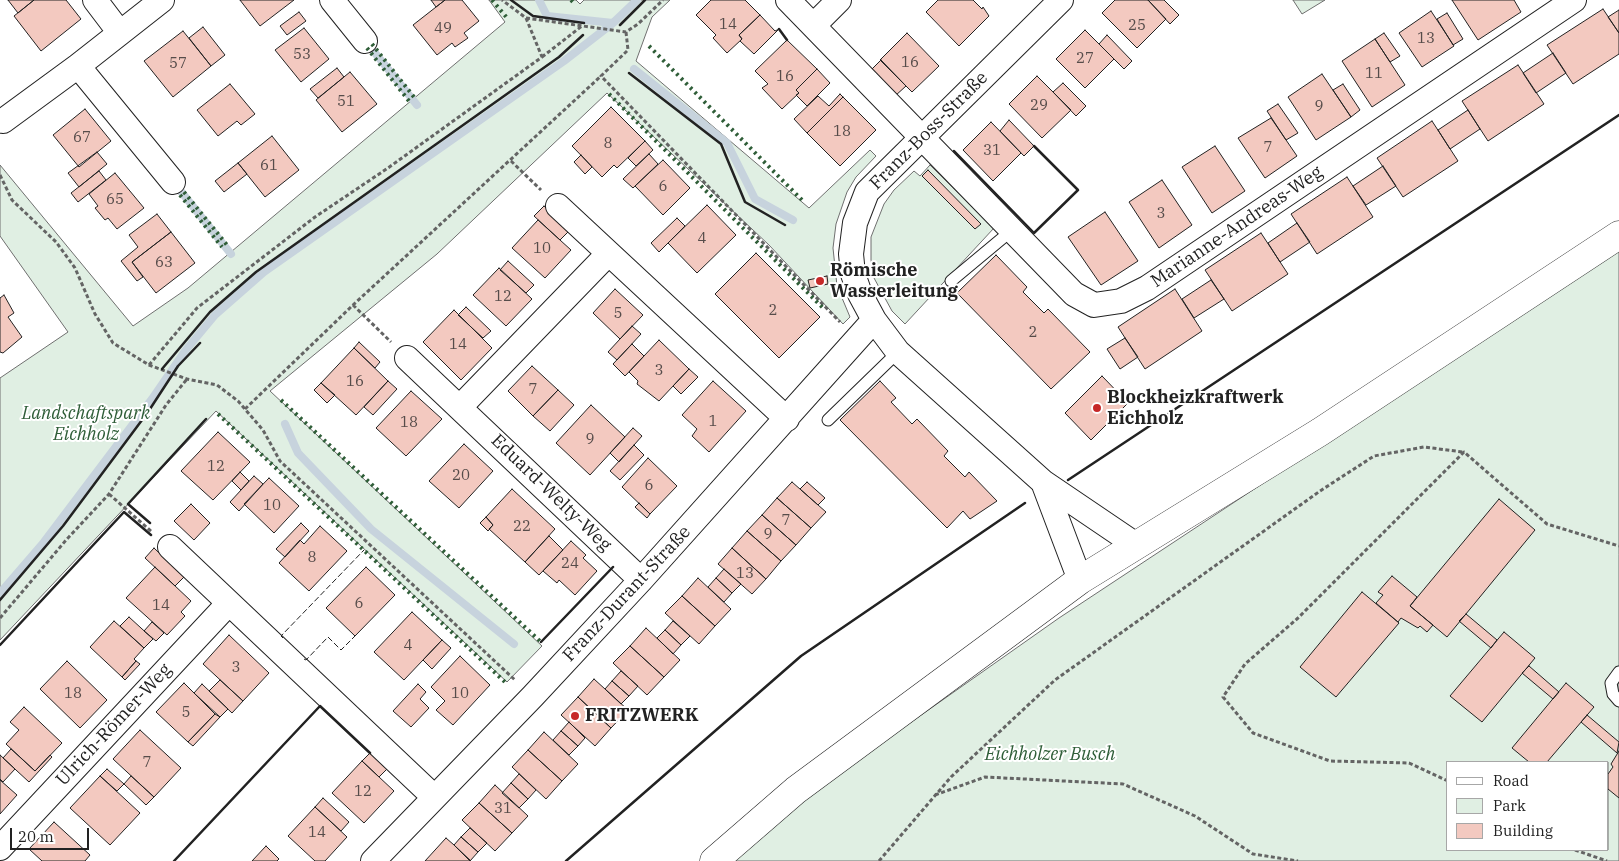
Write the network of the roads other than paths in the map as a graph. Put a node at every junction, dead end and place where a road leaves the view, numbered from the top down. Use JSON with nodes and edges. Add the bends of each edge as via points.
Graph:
{"nodes":[{"id":1,"x":95,"y":0,"type":"edge"},
{"id":2,"x":162,"y":0,"type":"edge"},
{"id":3,"x":332,"y":0,"type":"edge"},
{"id":4,"x":788,"y":0,"type":"edge"},
{"id":5,"x":839,"y":0,"type":"edge"},
{"id":6,"x":1061,"y":0,"type":"edge"},
{"id":7,"x":1562,"y":3,"type":"edge"},
{"id":8,"x":814,"y":25,"type":"junction"},
{"id":9,"x":120,"y":33,"type":"junction"},
{"id":10,"x":365,"y":41,"type":"dead end"},
{"id":11,"x":78,"y":66,"type":"junction"},
{"id":12,"x":3,"y":120,"type":"dead end"},
{"id":13,"x":922,"y":138,"type":"junction"},
{"id":14,"x":173,"y":182,"type":"dead end"},
{"id":15,"x":558,"y":206,"type":"road end"},
{"id":16,"x":1011,"y":231,"type":"junction"},
{"id":17,"x":1619,"y":235,"type":"edge"},
{"id":18,"x":608,"y":254,"type":"junction"},
{"id":19,"x":951,"y":281,"type":"dead end"},
{"id":20,"x":874,"y":320,"type":"junction"},
{"id":21,"x":898,"y":352,"type":"junction"},
{"id":22,"x":407,"y":358,"type":"road end"},
{"id":23,"x":460,"y":407,"type":"junction"},
{"id":24,"x":787,"y":419,"type":"junction"},
{"id":25,"x":828,"y":420,"type":"dead end"},
{"id":26,"x":1043,"y":482,"type":"junction"},
{"id":27,"x":1136,"y":545,"type":"junction"},
{"id":28,"x":170,"y":547,"type":"dead end"},
{"id":29,"x":641,"y":580,"type":"junction"},
{"id":30,"x":1080,"y":580,"type":"junction"},
{"id":31,"x":229,"y":602,"type":"junction"},
{"id":32,"x":1619,"y":672,"type":"edge"},
{"id":33,"x":1619,"y":701,"type":"edge"},
{"id":34,"x":433,"y":796,"type":"junction"},
{"id":35,"x":0,"y":848,"type":"edge"},
{"id":36,"x":373,"y":861,"type":"edge"},
{"id":37,"x":714,"y":861,"type":"edge"}],
"edges":[{"from":1,"to":9,"type":"street"},
{"from":2,"to":9,"type":"street"},
{"from":3,"to":10,"type":"street"},
{"from":4,"to":8,"type":"street","name":"Marianne-Andreas-Weg"},
{"from":5,"to":8,"type":"street"},
{"from":6,"to":13,"type":"street","name":"Franz-Boss-Straße"},
{"from":7,"to":16,"type":"street","name":"Marianne-Andreas-Weg","via":[[1147,288],[1121,301],[1094,305],[1074,294]]},
{"from":8,"to":13,"type":"street","name":"Marianne-Andreas-Weg"},
{"from":9,"to":11,"type":"street"},
{"from":11,"to":12,"type":"street"},
{"from":11,"to":14,"type":"street"},
{"from":13,"to":16,"type":"street","name":"Marianne-Andreas-Weg"},
{"from":13,"to":20,"type":"street","name":"Franz-Boss-Straße","via":[[867,192],[855,223],[851,254],[853,274]]},
{"from":15,"to":18,"type":"street"},
{"from":16,"to":19,"type":"lane"},
{"from":17,"to":27,"type":"main road","via":[[1320,432]]},
{"from":18,"to":23,"type":"street"},
{"from":18,"to":24,"type":"street"},
{"from":20,"to":21,"type":"street","name":"Franz-Boss-Straße"},
{"from":20,"to":24,"type":"street","name":"Franz-Durant-Straße"},
{"from":21,"to":25,"type":"lane"},
{"from":21,"to":26,"type":"street","name":"Franz-Boss-Straße"},
{"from":22,"to":23,"type":"street","name":"Eduard-Welty-Weg"},
{"from":23,"to":29,"type":"street","name":"Eduard-Welty-Weg"},
{"from":24,"to":29,"type":"street","name":"Franz-Durant-Straße"},
{"from":26,"to":27,"type":"street","name":"Franz-Boss-Straße"},
{"from":26,"to":30,"type":"street","name":"Franz-Boss-Straße"},
{"from":27,"to":30,"type":"main road"},
{"from":28,"to":31,"type":"street"},
{"from":29,"to":34,"type":"street","name":"Franz-Durant-Straße","via":[[533,696]]},
{"from":30,"to":37,"type":"main road","via":[[796,790]]},
{"from":31,"to":34,"type":"street"},
{"from":31,"to":35,"type":"street","name":"Ulrich-Römer-Weg"},
{"from":32,"to":33,"type":"lane","via":[[1611,683],[1613,694]]},
{"from":34,"to":36,"type":"street","name":"Franz-Durant-Straße"}]}
